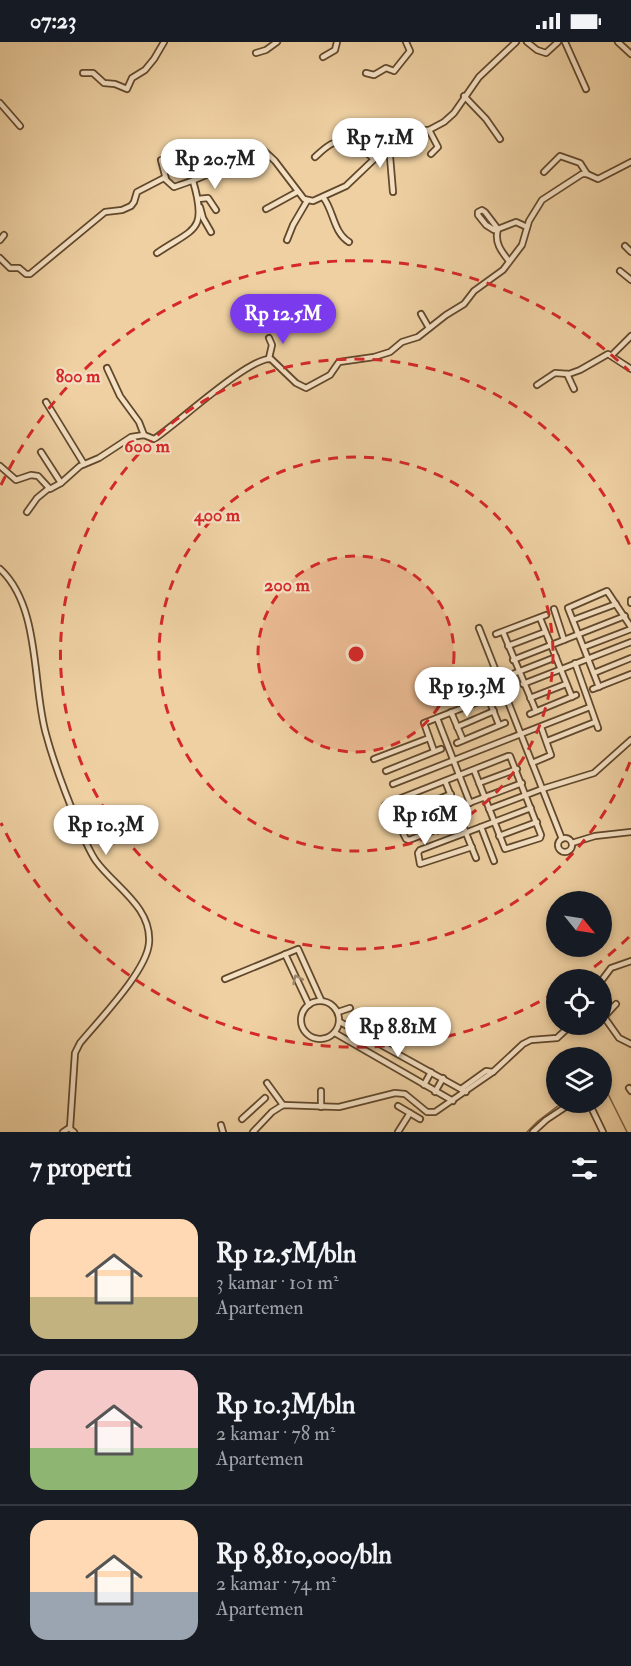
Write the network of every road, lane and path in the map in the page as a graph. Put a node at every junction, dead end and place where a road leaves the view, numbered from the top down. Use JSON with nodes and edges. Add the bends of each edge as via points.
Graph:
{"nodes":[{"id":1,"x":164,"y":42,"type":"edge"},
{"id":2,"x":277,"y":42,"type":"edge"},
{"id":3,"x":337,"y":42,"type":"edge"},
{"id":4,"x":406,"y":42,"type":"edge"},
{"id":5,"x":516,"y":42,"type":"edge"},
{"id":6,"x":527,"y":42,"type":"edge"},
{"id":7,"x":558,"y":42,"type":"edge"},
{"id":8,"x":565,"y":42,"type":"edge"},
{"id":9,"x":618,"y":42,"type":"edge"},
{"id":10,"x":256,"y":53,"type":"dead end"},
{"id":11,"x":631,"y":54,"type":"edge"},
{"id":12,"x":323,"y":57,"type":"dead end"},
{"id":13,"x":83,"y":73,"type":"dead end"},
{"id":14,"x":366,"y":73,"type":"dead end"},
{"id":15,"x":586,"y":88,"type":"dead end"},
{"id":16,"x":464,"y":96,"type":"junction"},
{"id":17,"x":0,"y":103,"type":"edge"},
{"id":18,"x":20,"y":126,"type":"dead end"},
{"id":19,"x":429,"y":130,"type":"junction"},
{"id":20,"x":500,"y":139,"type":"dead end"},
{"id":21,"x":389,"y":145,"type":"junction"},
{"id":22,"x":431,"y":154,"type":"dead end"},
{"id":23,"x":315,"y":157,"type":"dead end"},
{"id":24,"x":374,"y":159,"type":"junction"},
{"id":25,"x":160,"y":160,"type":"dead end"},
{"id":26,"x":631,"y":162,"type":"edge"},
{"id":27,"x":544,"y":172,"type":"dead end"},
{"id":28,"x":587,"y":174,"type":"junction"},
{"id":29,"x":166,"y":179,"type":"junction"},
{"id":30,"x":193,"y":181,"type":"junction"},
{"id":31,"x":297,"y":192,"type":"junction"},
{"id":32,"x":393,"y":192,"type":"dead end"},
{"id":33,"x":323,"y":197,"type":"junction"},
{"id":34,"x":198,"y":200,"type":"junction"},
{"id":35,"x":307,"y":201,"type":"junction"},
{"id":36,"x":266,"y":209,"type":"dead end"},
{"id":37,"x":216,"y":210,"type":"dead end"},
{"id":38,"x":527,"y":227,"type":"junction"},
{"id":39,"x":498,"y":229,"type":"junction"},
{"id":40,"x":211,"y":232,"type":"dead end"},
{"id":41,"x":287,"y":240,"type":"dead end"},
{"id":42,"x":349,"y":242,"type":"dead end"},
{"id":43,"x":625,"y":246,"type":"dead end"},
{"id":44,"x":631,"y":252,"type":"edge"},
{"id":45,"x":157,"y":253,"type":"dead end"},
{"id":46,"x":0,"y":258,"type":"edge"},
{"id":47,"x":509,"y":261,"type":"junction"},
{"id":48,"x":620,"y":271,"type":"dead end"},
{"id":49,"x":631,"y":280,"type":"edge"},
{"id":50,"x":421,"y":314,"type":"dead end"},
{"id":51,"x":429,"y":328,"type":"junction"},
{"id":52,"x":631,"y":336,"type":"edge"},
{"id":53,"x":269,"y":338,"type":"dead end"},
{"id":54,"x":612,"y":355,"type":"junction"},
{"id":55,"x":269,"y":358,"type":"junction"},
{"id":56,"x":107,"y":368,"type":"dead end"},
{"id":57,"x":631,"y":369,"type":"edge"},
{"id":58,"x":567,"y":374,"type":"junction"},
{"id":59,"x":537,"y":385,"type":"dead end"},
{"id":60,"x":574,"y":389,"type":"dead end"},
{"id":61,"x":46,"y":402,"type":"dead end"},
{"id":62,"x":144,"y":435,"type":"junction"},
{"id":63,"x":41,"y":452,"type":"dead end"},
{"id":64,"x":84,"y":464,"type":"junction"},
{"id":65,"x":0,"y":466,"type":"edge"},
{"id":66,"x":61,"y":483,"type":"junction"},
{"id":67,"x":48,"y":489,"type":"junction"},
{"id":68,"x":27,"y":512,"type":"dead end"},
{"id":69,"x":0,"y":569,"type":"edge"},
{"id":70,"x":616,"y":604,"type":"junction"},
{"id":71,"x":554,"y":609,"type":"dead end"},
{"id":72,"x":546,"y":615,"type":"dead end"},
{"id":73,"x":625,"y":616,"type":"junction"},
{"id":74,"x":540,"y":618,"type":"junction"},
{"id":75,"x":573,"y":620,"type":"junction"},
{"id":76,"x":479,"y":628,"type":"dead end"},
{"id":77,"x":631,"y":628,"type":"edge"},
{"id":78,"x":503,"y":632,"type":"junction"},
{"id":79,"x":545,"y":632,"type":"junction"},
{"id":80,"x":496,"y":634,"type":"dead end"},
{"id":81,"x":578,"y":635,"type":"junction"},
{"id":82,"x":564,"y":640,"type":"junction"},
{"id":83,"x":631,"y":642,"type":"edge"},
{"id":84,"x":551,"y":645,"type":"junction"},
{"id":85,"x":508,"y":646,"type":"junction"},
{"id":86,"x":584,"y":647,"type":"junction"},
{"id":87,"x":556,"y":657,"type":"junction"},
{"id":88,"x":631,"y":658,"type":"edge"},
{"id":89,"x":588,"y":659,"type":"junction"},
{"id":90,"x":513,"y":660,"type":"junction"},
{"id":91,"x":575,"y":663,"type":"junction"},
{"id":92,"x":561,"y":669,"type":"junction"},
{"id":93,"x":518,"y":672,"type":"junction"},
{"id":94,"x":594,"y":673,"type":"junction"},
{"id":95,"x":631,"y":674,"type":"edge"},
{"id":96,"x":500,"y":680,"type":"junction"},
{"id":97,"x":523,"y":684,"type":"junction"},
{"id":98,"x":566,"y":684,"type":"junction"},
{"id":99,"x":485,"y":690,"type":"dead end"},
{"id":100,"x":488,"y":698,"type":"junction"},
{"id":101,"x":530,"y":698,"type":"junction"},
{"id":102,"x":590,"y":707,"type":"junction"},
{"id":103,"x":494,"y":711,"type":"junction"},
{"id":104,"x":451,"y":712,"type":"junction"},
{"id":105,"x":437,"y":718,"type":"junction"},
{"id":106,"x":596,"y":722,"type":"junction"},
{"id":107,"x":457,"y":727,"type":"junction"},
{"id":108,"x":541,"y":727,"type":"junction"},
{"id":109,"x":598,"y":728,"type":"dead end"},
{"id":110,"x":521,"y":735,"type":"junction"},
{"id":111,"x":429,"y":738,"type":"junction"},
{"id":112,"x":463,"y":740,"type":"junction"},
{"id":113,"x":631,"y":740,"type":"edge"},
{"id":114,"x":547,"y":741,"type":"junction"},
{"id":115,"x":457,"y":743,"type":"dead end"},
{"id":116,"x":441,"y":749,"type":"dead end"},
{"id":117,"x":434,"y":751,"type":"junction"},
{"id":118,"x":374,"y":759,"type":"dead end"},
{"id":119,"x":454,"y":761,"type":"junction"},
{"id":120,"x":532,"y":763,"type":"junction"},
{"id":121,"x":517,"y":769,"type":"junction"},
{"id":122,"x":474,"y":770,"type":"junction"},
{"id":123,"x":386,"y":771,"type":"dead end"},
{"id":124,"x":460,"y":776,"type":"junction"},
{"id":125,"x":445,"y":781,"type":"junction"},
{"id":126,"x":479,"y":783,"type":"junction"},
{"id":127,"x":522,"y":783,"type":"junction"},
{"id":128,"x":393,"y":784,"type":"dead end"},
{"id":129,"x":542,"y":789,"type":"junction"},
{"id":130,"x":451,"y":794,"type":"junction"},
{"id":131,"x":526,"y":795,"type":"junction"},
{"id":132,"x":485,"y":797,"type":"junction"},
{"id":133,"x":470,"y":803,"type":"junction"},
{"id":134,"x":456,"y":808,"type":"junction"},
{"id":135,"x":531,"y":808,"type":"junction"},
{"id":136,"x":489,"y":810,"type":"junction"},
{"id":137,"x":461,"y":820,"type":"junction"},
{"id":138,"x":494,"y":822,"type":"junction"},
{"id":139,"x":537,"y":822,"type":"junction"},
{"id":140,"x":481,"y":827,"type":"junction"},
{"id":141,"x":631,"y":832,"type":"edge"},
{"id":142,"x":466,"y":833,"type":"junction"},
{"id":143,"x":499,"y":836,"type":"junction"},
{"id":144,"x":562,"y":839,"type":"junction"},
{"id":145,"x":572,"y":843,"type":"junction"},
{"id":146,"x":472,"y":847,"type":"junction"},
{"id":147,"x":476,"y":858,"type":"dead end"},
{"id":148,"x":494,"y":861,"type":"dead end"},
{"id":149,"x":285,"y":954,"type":"junction"},
{"id":150,"x":631,"y":961,"type":"edge"},
{"id":151,"x":610,"y":969,"type":"edge"},
{"id":152,"x":225,"y":979,"type":"dead end"},
{"id":153,"x":321,"y":1000,"type":"junction"},
{"id":154,"x":616,"y":1004,"type":"dead end"},
{"id":155,"x":309,"y":1005,"type":"junction"},
{"id":156,"x":612,"y":1007,"type":"edge"},
{"id":157,"x":350,"y":1008,"type":"dead end"},
{"id":158,"x":338,"y":1012,"type":"junction"},
{"id":159,"x":340,"y":1022,"type":"junction"},
{"id":160,"x":612,"y":1028,"type":"edge"},
{"id":161,"x":334,"y":1033,"type":"junction"},
{"id":162,"x":560,"y":1035,"type":"edge"},
{"id":163,"x":631,"y":1044,"type":"edge"},
{"id":164,"x":431,"y":1072,"type":"junction"},
{"id":165,"x":443,"y":1078,"type":"junction"},
{"id":166,"x":267,"y":1083,"type":"dead end"},
{"id":167,"x":424,"y":1085,"type":"junction"},
{"id":168,"x":464,"y":1090,"type":"junction"},
{"id":169,"x":321,"y":1091,"type":"dead end"},
{"id":170,"x":435,"y":1092,"type":"junction"},
{"id":171,"x":265,"y":1098,"type":"dead end"},
{"id":172,"x":453,"y":1101,"type":"junction"},
{"id":173,"x":258,"y":1105,"type":"junction"},
{"id":174,"x":283,"y":1106,"type":"junction"},
{"id":175,"x":398,"y":1106,"type":"dead end"},
{"id":176,"x":321,"y":1107,"type":"junction"},
{"id":177,"x":410,"y":1113,"type":"junction"},
{"id":178,"x":556,"y":1113,"type":"edge"},
{"id":179,"x":594,"y":1113,"type":"edge"},
{"id":180,"x":268,"y":1115,"type":"junction"},
{"id":181,"x":242,"y":1119,"type":"dead end"},
{"id":182,"x":420,"y":1119,"type":"dead end"},
{"id":183,"x":221,"y":1125,"type":"dead end"},
{"id":184,"x":72,"y":1130,"type":"edge"},
{"id":185,"x":63,"y":1132,"type":"edge"},
{"id":186,"x":224,"y":1132,"type":"edge"},
{"id":187,"x":254,"y":1132,"type":"edge"},
{"id":188,"x":398,"y":1132,"type":"edge"},
{"id":189,"x":533,"y":1132,"type":"edge"},
{"id":190,"x":603,"y":1132,"type":"edge"}],
"edges":[{"from":1,"to":13,"type":"street","via":[[127,89],[104,83],[93,73]]},
{"from":2,"to":10,"type":"street"},
{"from":3,"to":12,"type":"street","via":[[334,50]]},
{"from":4,"to":14,"type":"street","via":[[410,51],[394,71],[386,68],[374,75]]},
{"from":5,"to":16,"type":"street"},
{"from":6,"to":7,"type":"street","via":[[546,53]]},
{"from":8,"to":15,"type":"street"},
{"from":9,"to":11,"type":"street"},
{"from":16,"to":19,"type":"street","via":[[450,118]]},
{"from":16,"to":20,"type":"street"},
{"from":17,"to":18,"type":"street"},
{"from":19,"to":21,"type":"street"},
{"from":19,"to":22,"type":"street","via":[[438,147]]},
{"from":21,"to":24,"type":"street"},
{"from":21,"to":32,"type":"street"},
{"from":23,"to":24,"type":"street","via":[[335,141],[352,140]]},
{"from":24,"to":33,"type":"street","via":[[350,184]]},
{"from":25,"to":29,"type":"street"},
{"from":26,"to":28,"type":"street","via":[[598,179]]},
{"from":27,"to":28,"type":"street","via":[[558,154],[580,163]]},
{"from":28,"to":38,"type":"street","via":[[542,200]]},
{"from":29,"to":30,"type":"street","via":[[174,187]]},
{"from":29,"to":46,"type":"street","via":[[137,192],[134,202],[123,210],[105,212],[30,274],[10,268]]},
{"from":30,"to":31,"type":"street","via":[[262,147]]},
{"from":30,"to":34,"type":"street"},
{"from":31,"to":35,"type":"street"},
{"from":31,"to":36,"type":"street"},
{"from":33,"to":35,"type":"street"},
{"from":33,"to":42,"type":"street","via":[[331,207],[339,233]]},
{"from":34,"to":37,"type":"street","via":[[208,198]]},
{"from":34,"to":40,"type":"street"},
{"from":34,"to":45,"type":"street","via":[[194,230]]},
{"from":35,"to":41,"type":"street"},
{"from":38,"to":39,"type":"street","via":[[514,222]]},
{"from":38,"to":47,"type":"street","via":[[524,241]]},
{"from":39,"to":39,"type":"street","via":[[485,212],[478,212],[489,228]]},
{"from":39,"to":47,"type":"street","via":[[498,247]]},
{"from":43,"to":44,"type":"street"},
{"from":47,"to":51,"type":"street","via":[[464,304]]},
{"from":48,"to":49,"type":"street"},
{"from":50,"to":51,"type":"street"},
{"from":51,"to":55,"type":"street","via":[[380,356],[339,362],[330,375],[309,388],[299,386]]},
{"from":52,"to":54,"type":"street"},
{"from":53,"to":55,"type":"street"},
{"from":54,"to":57,"type":"street"},
{"from":54,"to":58,"type":"street","via":[[606,354],[584,369]]},
{"from":55,"to":62,"type":"street","via":[[244,369],[154,440]]},
{"from":56,"to":62,"type":"street"},
{"from":58,"to":59,"type":"street","via":[[555,373]]},
{"from":58,"to":60,"type":"street"},
{"from":61,"to":64,"type":"street"},
{"from":62,"to":64,"type":"street","via":[[131,437]]},
{"from":63,"to":66,"type":"street"},
{"from":64,"to":66,"type":"street"},
{"from":65,"to":67,"type":"street","via":[[16,480],[38,476]]},
{"from":66,"to":67,"type":"street"},
{"from":67,"to":68,"type":"street"},
{"from":69,"to":184,"type":"street","via":[[19,597],[32,636],[45,732],[78,825],[94,859],[138,906],[147,923],[149,943],[142,965],[75,1053]]},
{"from":70,"to":73,"type":"street"},
{"from":70,"to":75,"type":"street"},
{"from":70,"to":75,"type":"street","via":[[607,591],[568,607]]},
{"from":71,"to":82,"type":"street"},
{"from":72,"to":74,"type":"street"},
{"from":73,"to":77,"type":"street"},
{"from":73,"to":81,"type":"street"},
{"from":74,"to":78,"type":"street"},
{"from":74,"to":79,"type":"street"},
{"from":75,"to":81,"type":"street"},
{"from":76,"to":96,"type":"street"},
{"from":77,"to":86,"type":"street"},
{"from":78,"to":80,"type":"street"},
{"from":78,"to":85,"type":"street"},
{"from":79,"to":84,"type":"street"},
{"from":79,"to":85,"type":"street"},
{"from":81,"to":82,"type":"street"},
{"from":81,"to":86,"type":"street"},
{"from":82,"to":84,"type":"street"},
{"from":83,"to":89,"type":"street"},
{"from":84,"to":87,"type":"street"},
{"from":84,"to":90,"type":"street"},
{"from":85,"to":90,"type":"street"},
{"from":86,"to":89,"type":"street"},
{"from":87,"to":92,"type":"street"},
{"from":87,"to":93,"type":"street"},
{"from":88,"to":94,"type":"street"},
{"from":89,"to":91,"type":"street"},
{"from":89,"to":94,"type":"street"},
{"from":90,"to":93,"type":"street"},
{"from":91,"to":92,"type":"street"},
{"from":91,"to":102,"type":"street"},
{"from":92,"to":97,"type":"street"},
{"from":92,"to":98,"type":"street"},
{"from":93,"to":96,"type":"street"},
{"from":93,"to":97,"type":"street"},
{"from":94,"to":95,"type":"street","via":[[596,688]]},
{"from":96,"to":110,"type":"street"},
{"from":97,"to":101,"type":"street"},
{"from":98,"to":101,"type":"street"},
{"from":98,"to":101,"type":"street","via":[[574,696],[533,712]]},
{"from":99,"to":100,"type":"street"},
{"from":100,"to":103,"type":"street"},
{"from":100,"to":104,"type":"street"},
{"from":102,"to":106,"type":"street"},
{"from":102,"to":108,"type":"street"},
{"from":103,"to":107,"type":"street"},
{"from":103,"to":112,"type":"street","via":[[502,724]]},
{"from":104,"to":105,"type":"street"},
{"from":104,"to":107,"type":"street"},
{"from":105,"to":111,"type":"street","via":[[424,724]]},
{"from":105,"to":119,"type":"street"},
{"from":106,"to":109,"type":"street"},
{"from":106,"to":114,"type":"street"},
{"from":107,"to":112,"type":"street"},
{"from":108,"to":110,"type":"street"},
{"from":108,"to":114,"type":"street"},
{"from":110,"to":119,"type":"street"},
{"from":110,"to":120,"type":"street"},
{"from":111,"to":117,"type":"street"},
{"from":111,"to":118,"type":"street"},
{"from":112,"to":115,"type":"street"},
{"from":113,"to":129,"type":"street","via":[[594,773]]},
{"from":114,"to":120,"type":"street","via":[[551,755]]},
{"from":116,"to":117,"type":"street"},
{"from":117,"to":123,"type":"street"},
{"from":119,"to":124,"type":"street"},
{"from":119,"to":128,"type":"street"},
{"from":120,"to":129,"type":"street"},
{"from":121,"to":122,"type":"street","via":[[510,756]]},
{"from":121,"to":126,"type":"street"},
{"from":121,"to":127,"type":"street"},
{"from":122,"to":124,"type":"street"},
{"from":122,"to":126,"type":"street"},
{"from":124,"to":125,"type":"street"},
{"from":124,"to":133,"type":"street"},
{"from":125,"to":130,"type":"street"},
{"from":125,"to":130,"type":"street","via":[[386,804],[393,818]]},
{"from":126,"to":132,"type":"street"},
{"from":127,"to":131,"type":"street"},
{"from":127,"to":132,"type":"street"},
{"from":129,"to":131,"type":"street"},
{"from":129,"to":144,"type":"street"},
{"from":130,"to":134,"type":"street"},
{"from":131,"to":135,"type":"street"},
{"from":131,"to":136,"type":"street"},
{"from":132,"to":133,"type":"street"},
{"from":132,"to":136,"type":"street"},
{"from":133,"to":134,"type":"street"},
{"from":134,"to":137,"type":"street"},
{"from":134,"to":137,"type":"street","via":[[402,831],[409,840]]},
{"from":135,"to":138,"type":"street"},
{"from":135,"to":139,"type":"street"},
{"from":136,"to":138,"type":"street"},
{"from":137,"to":142,"type":"street"},
{"from":138,"to":140,"type":"street"},
{"from":138,"to":143,"type":"street"},
{"from":139,"to":143,"type":"street"},
{"from":139,"to":143,"type":"street","via":[[541,836],[506,850]]},
{"from":140,"to":142,"type":"street"},
{"from":140,"to":148,"type":"street"},
{"from":141,"to":145,"type":"street"},
{"from":142,"to":146,"type":"street"},
{"from":142,"to":146,"type":"street","via":[[420,850],[419,858],[422,865]]},
{"from":144,"to":145,"type":"street"},
{"from":144,"to":145,"type":"street","via":[[559,847],[563,852],[570,850]]},
{"from":146,"to":147,"type":"street"},
{"from":149,"to":152,"type":"street"},
{"from":149,"to":153,"type":"street","via":[[299,949]]},
{"from":155,"to":149,"type":"street","one_way":true},
{"from":150,"to":151,"type":"street"},
{"from":153,"to":155,"type":"street"},
{"from":153,"to":158,"type":"street"},
{"from":154,"to":156,"type":"street"},
{"from":155,"to":161,"type":"street","via":[[301,1018],[306,1033],[320,1040]]},
{"from":157,"to":158,"type":"street"},
{"from":158,"to":159,"type":"street"},
{"from":159,"to":161,"type":"street"},
{"from":159,"to":164,"type":"street"},
{"from":160,"to":163,"type":"street","via":[[619,1038]]},
{"from":161,"to":167,"type":"street"},
{"from":162,"to":168,"type":"street","via":[[525,1043],[493,1072],[486,1071]]},
{"from":164,"to":165,"type":"street"},
{"from":164,"to":167,"type":"street"},
{"from":165,"to":168,"type":"street"},
{"from":165,"to":170,"type":"street"},
{"from":166,"to":174,"type":"street"},
{"from":167,"to":170,"type":"street"},
{"from":168,"to":172,"type":"street"},
{"from":169,"to":176,"type":"street"},
{"from":170,"to":172,"type":"street"},
{"from":171,"to":173,"type":"street"},
{"from":172,"to":176,"type":"street","via":[[431,1113],[400,1092],[344,1106]]},
{"from":173,"to":180,"type":"street"},
{"from":173,"to":181,"type":"street"},
{"from":174,"to":176,"type":"street"},
{"from":174,"to":180,"type":"street"},
{"from":175,"to":177,"type":"street"},
{"from":177,"to":182,"type":"street"},
{"from":177,"to":188,"type":"street"},
{"from":178,"to":189,"type":"street"},
{"from":179,"to":190,"type":"street"},
{"from":180,"to":187,"type":"street"},
{"from":183,"to":186,"type":"street"},
{"from":184,"to":185,"type":"street","via":[[67,1128]]}]}
